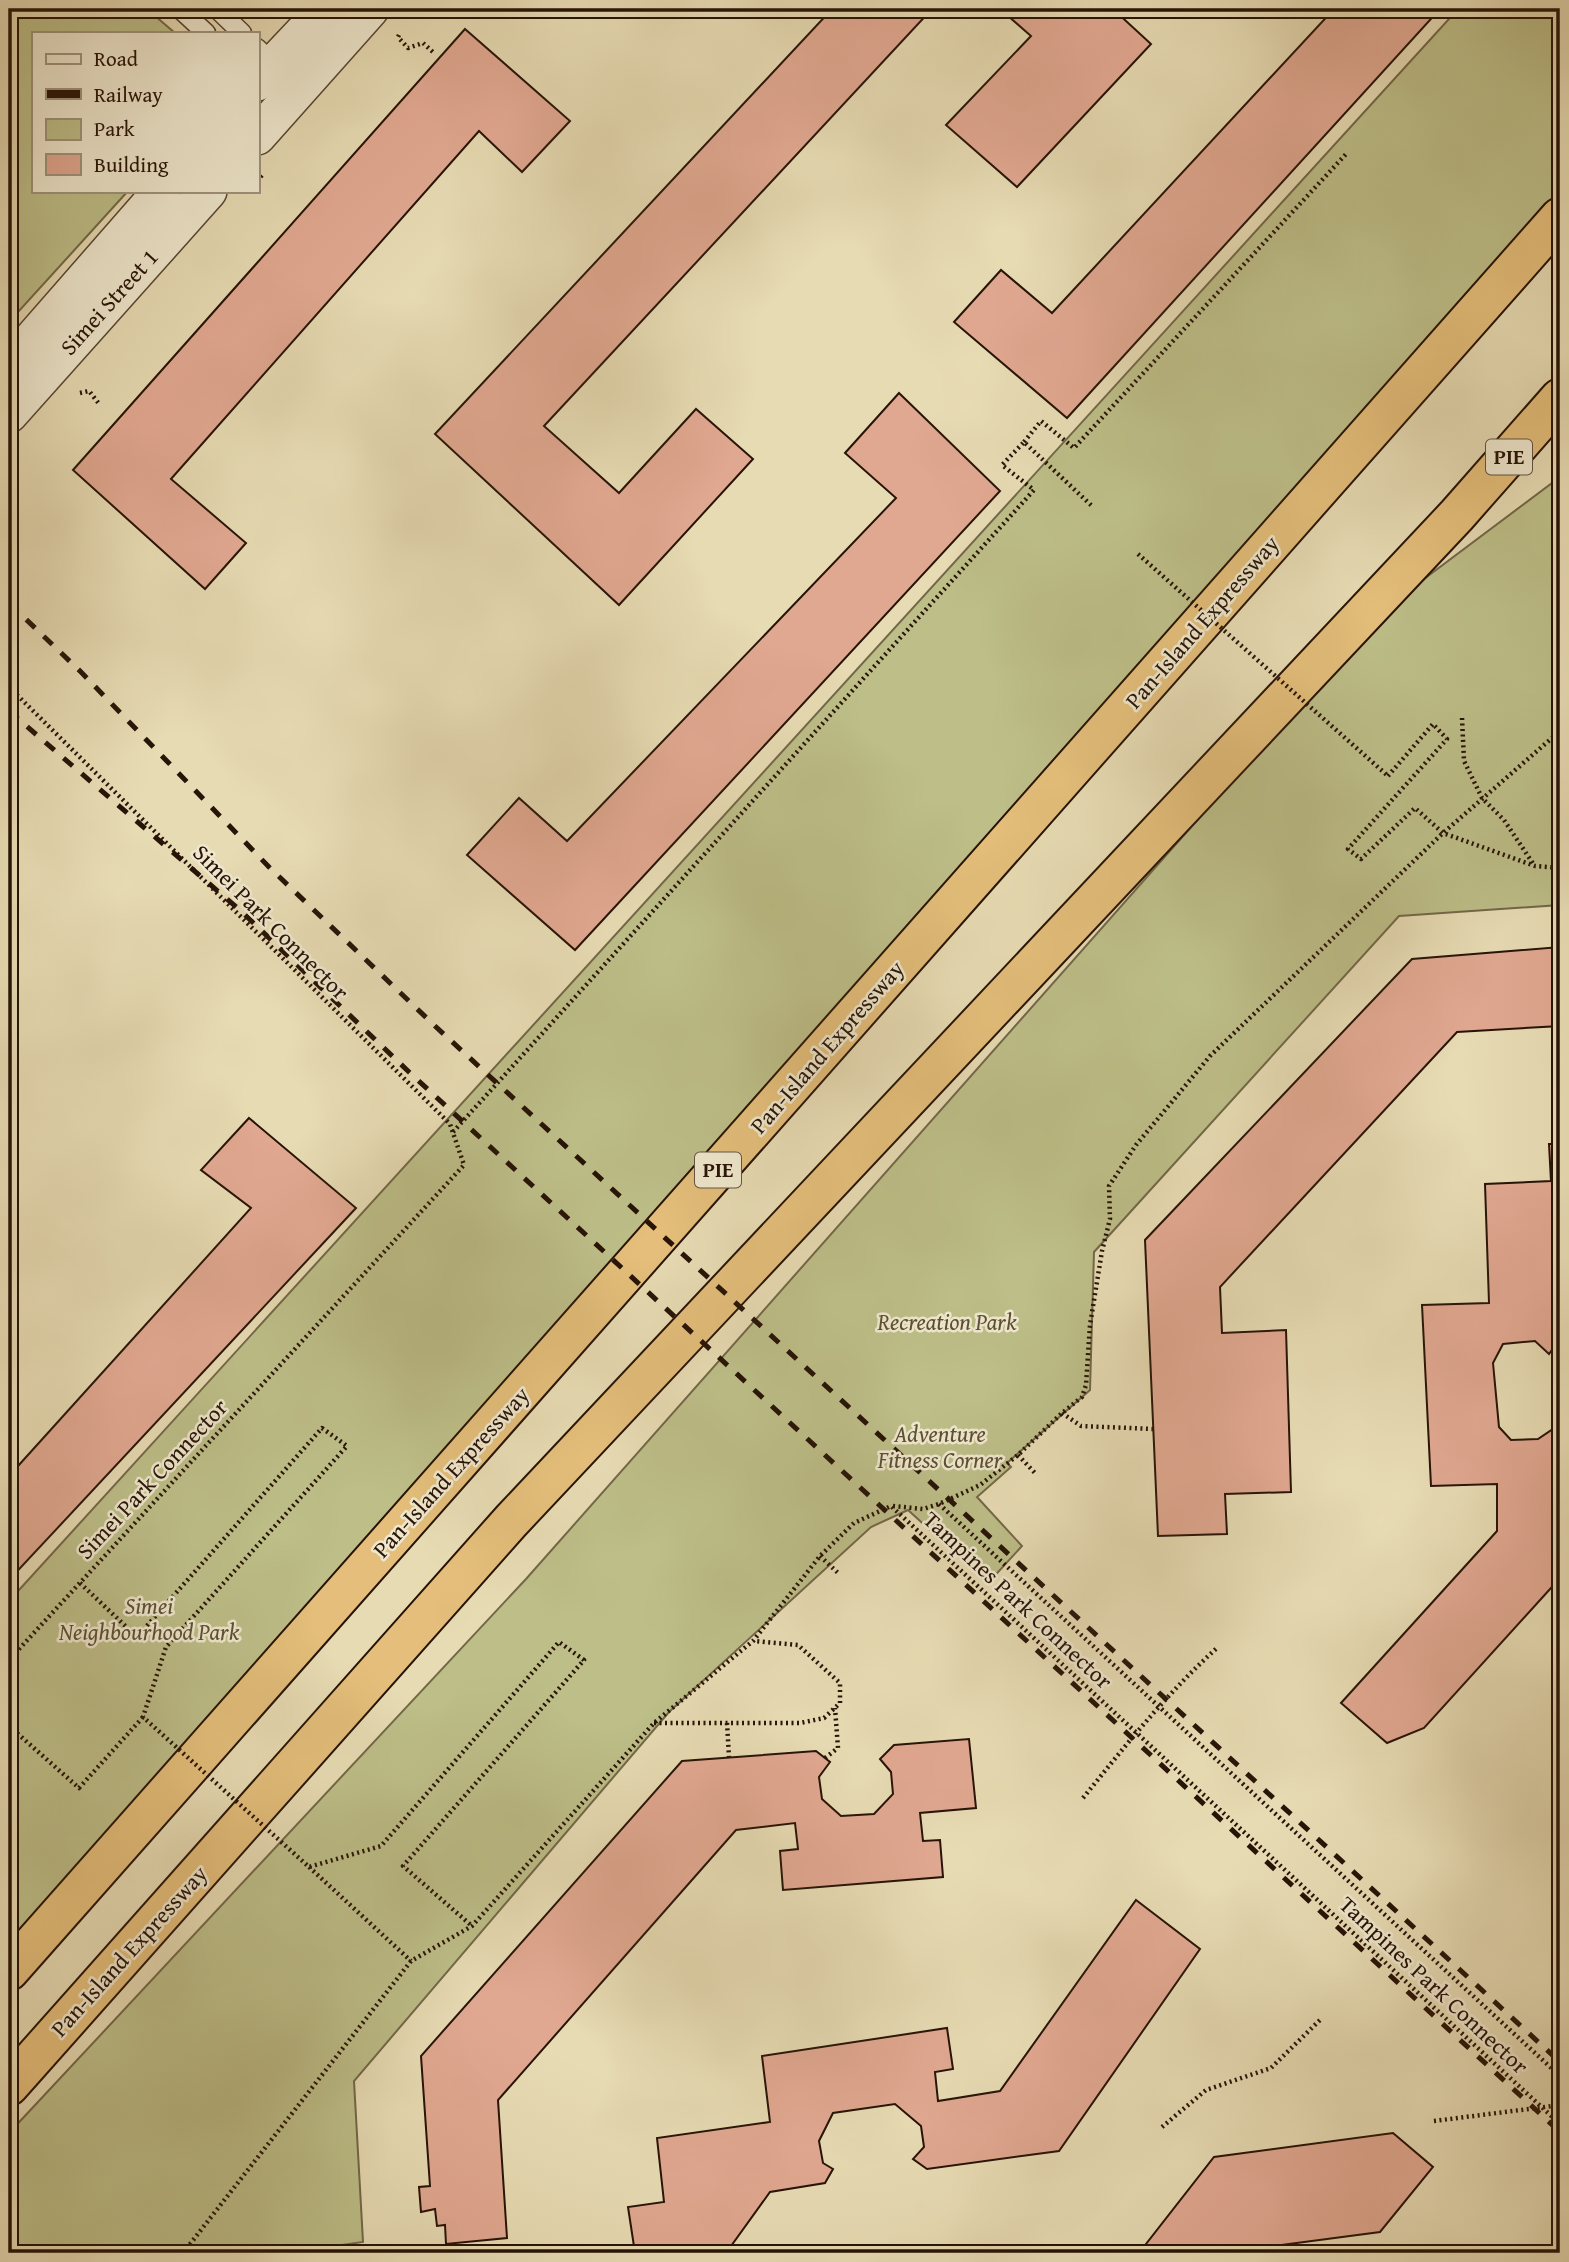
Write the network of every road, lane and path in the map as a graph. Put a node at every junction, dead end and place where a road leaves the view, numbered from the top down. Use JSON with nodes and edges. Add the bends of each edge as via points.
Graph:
{"nodes":[{"id":1,"x":180,"y":9,"type":"edge"},
{"id":2,"x":217,"y":9,"type":"edge"},
{"id":3,"x":326,"y":9,"type":"edge"},
{"id":4,"x":370,"y":9,"type":"edge"},
{"id":5,"x":400,"y":29,"type":"dead end"},
{"id":6,"x":205,"y":32,"type":"edge"},
{"id":7,"x":241,"y":32,"type":"edge"},
{"id":8,"x":434,"y":53,"type":"dead end"},
{"id":9,"x":270,"y":81,"type":"edge"},
{"id":10,"x":259,"y":128,"type":"edge"},
{"id":11,"x":1347,"y":153,"type":"dead end"},
{"id":12,"x":161,"y":192,"type":"edge"},
{"id":13,"x":207,"y":192,"type":"edge"},
{"id":14,"x":1560,"y":217,"type":"edge"},
{"id":15,"x":9,"y":366,"type":"edge"},
{"id":16,"x":75,"y":395,"type":"dead end"},
{"id":17,"x":1560,"y":398,"type":"edge"},
{"id":18,"x":100,"y":405,"type":"dead end"},
{"id":19,"x":9,"y":414,"type":"edge"},
{"id":20,"x":1560,"y":429,"type":"edge"},
{"id":21,"x":1024,"y":442,"type":"junction"},
{"id":22,"x":1093,"y":507,"type":"dead end"},
{"id":23,"x":1457,"y":515,"type":"junction"},
{"id":24,"x":1138,"y":554,"type":"dead end"},
{"id":25,"x":9,"y":687,"type":"edge"},
{"id":26,"x":1462,"y":718,"type":"dead end"},
{"id":27,"x":1560,"y":731,"type":"edge"},
{"id":28,"x":1482,"y":798,"type":"junction"},
{"id":29,"x":1443,"y":833,"type":"junction"},
{"id":30,"x":1535,"y":866,"type":"junction"},
{"id":31,"x":1560,"y":868,"type":"edge"},
{"id":32,"x":453,"y":1132,"type":"junction"},
{"id":33,"x":1062,"y":1413,"type":"junction"},
{"id":34,"x":1153,"y":1429,"type":"dead end"},
{"id":35,"x":1018,"y":1455,"type":"junction"},
{"id":36,"x":1035,"y":1473,"type":"dead end"},
{"id":37,"x":939,"y":1504,"type":"junction"},
{"id":38,"x":891,"y":1506,"type":"junction"},
{"id":39,"x":820,"y":1556,"type":"junction"},
{"id":40,"x":838,"y":1573,"type":"dead end"},
{"id":41,"x":80,"y":1583,"type":"junction"},
{"id":42,"x":753,"y":1641,"type":"junction"},
{"id":43,"x":1218,"y":1647,"type":"dead end"},
{"id":44,"x":9,"y":1649,"type":"edge"},
{"id":45,"x":14,"y":1654,"type":"junction"},
{"id":46,"x":9,"y":1660,"type":"edge"},
{"id":47,"x":1158,"y":1706,"type":"junction"},
{"id":48,"x":835,"y":1707,"type":"junction"},
{"id":49,"x":144,"y":1717,"type":"junction"},
{"id":50,"x":654,"y":1723,"type":"junction"},
{"id":51,"x":727,"y":1723,"type":"junction"},
{"id":52,"x":9,"y":1726,"type":"edge"},
{"id":53,"x":1134,"y":1733,"type":"junction"},
{"id":54,"x":729,"y":1757,"type":"dead end"},
{"id":55,"x":825,"y":1758,"type":"dead end"},
{"id":56,"x":1083,"y":1798,"type":"dead end"},
{"id":57,"x":309,"y":1867,"type":"junction"},
{"id":58,"x":472,"y":1926,"type":"junction"},
{"id":59,"x":411,"y":1961,"type":"junction"},
{"id":60,"x":9,"y":1971,"type":"edge"},
{"id":61,"x":1322,"y":2018,"type":"dead end"},
{"id":62,"x":1560,"y":2076,"type":"edge"},
{"id":63,"x":9,"y":2086,"type":"edge"},
{"id":64,"x":1560,"y":2105,"type":"edge"},
{"id":65,"x":1543,"y":2108,"type":"junction"},
{"id":66,"x":1434,"y":2121,"type":"dead end"},
{"id":67,"x":1560,"y":2124,"type":"edge"},
{"id":68,"x":1162,"y":2127,"type":"dead end"},
{"id":69,"x":183,"y":2253,"type":"edge"}],
"edges":[{"from":1,"to":6,"type":"lane"},
{"from":2,"to":7,"type":"lane"},
{"from":3,"to":9,"type":"street"},
{"from":4,"to":9,"type":"street"},
{"from":5,"to":8,"type":"path","via":[[398,37],[408,48],[423,43]]},
{"from":9,"to":10,"type":"street"},
{"from":11,"to":21,"type":"path","via":[[1074,448],[1041,421]]},
{"from":12,"to":15,"type":"street","name":"Simei Street 1"},
{"from":13,"to":19,"type":"street","name":"Simei Street 1"},
{"from":14,"to":60,"type":"highway","name":"Pan-Island Expressway","number":"PIE"},
{"from":16,"to":18,"type":"path","via":[[89,391]]},
{"from":17,"to":23,"type":"highway","name":"Pan-Island Expressway","number":"PIE"},
{"from":20,"to":23,"type":"highway"},
{"from":21,"to":22,"type":"path"},
{"from":21,"to":32,"type":"path","via":[[1002,465],[1034,490]]},
{"from":23,"to":63,"type":"highway","name":"Pan-Island Expressway","number":"PIE","via":[[511,1521]]},
{"from":24,"to":29,"type":"path","bridge":true,"via":[[1388,776],[1433,724],[1447,739],[1348,849],[1361,859],[1415,808]]},
{"from":25,"to":32,"type":"path","name":"Simei Park Connector","via":[[450,1124]]},
{"from":26,"to":28,"type":"path","via":[[1464,761]]},
{"from":27,"to":28,"type":"path"},
{"from":28,"to":29,"type":"path"},
{"from":28,"to":30,"type":"path","via":[[1504,820]]},
{"from":29,"to":30,"type":"path"},
{"from":29,"to":33,"type":"path","via":[[1210,1056],[1109,1186],[1110,1219],[1090,1325],[1086,1385],[1082,1397]]},
{"from":30,"to":31,"type":"path"},
{"from":32,"to":41,"type":"path","name":"Simei Park Connector","via":[[464,1165]]},
{"from":33,"to":34,"type":"path","via":[[1081,1426]]},
{"from":33,"to":35,"type":"path"},
{"from":35,"to":36,"type":"path"},
{"from":35,"to":37,"type":"path","via":[[980,1485]]},
{"from":37,"to":38,"type":"path","via":[[923,1509]]},
{"from":37,"to":47,"type":"path"},
{"from":38,"to":39,"type":"path","name":"Tampines Park Connector","via":[[854,1523]]},
{"from":38,"to":53,"type":"path","name":"Tampines Park Connector"},
{"from":39,"to":40,"type":"path"},
{"from":39,"to":42,"type":"path","name":"Tampines Park Connector"},
{"from":41,"to":45,"type":"path"},
{"from":41,"to":49,"type":"path","name":"Simei Park Connector","bridge":true,"via":[[136,1637],[322,1427],[346,1446],[166,1647]]},
{"from":42,"to":48,"type":"path","via":[[797,1645],[840,1683],[840,1703]]},
{"from":42,"to":50,"type":"path","name":"Tampines Park Connector"},
{"from":43,"to":47,"type":"path"},
{"from":44,"to":45,"type":"path"},
{"from":45,"to":46,"type":"path"},
{"from":47,"to":53,"type":"path"},
{"from":47,"to":62,"type":"path"},
{"from":48,"to":51,"type":"path","via":[[824,1718],[800,1723]]},
{"from":48,"to":55,"type":"path","via":[[838,1748]]},
{"from":49,"to":52,"type":"path","via":[[79,1788]]},
{"from":49,"to":57,"type":"path","bridge":true},
{"from":50,"to":51,"type":"path"},
{"from":50,"to":58,"type":"path","name":"Tampines Park Connector"},
{"from":51,"to":54,"type":"path"},
{"from":53,"to":56,"type":"path"},
{"from":53,"to":65,"type":"path","name":"Tampines Park Connector"},
{"from":57,"to":58,"type":"path","bridge":true,"via":[[381,1846],[559,1642],[584,1660],[403,1866]]},
{"from":57,"to":59,"type":"path"},
{"from":58,"to":59,"type":"path","name":"Tampines Park Connector"},
{"from":59,"to":69,"type":"path"},
{"from":61,"to":68,"type":"path","via":[[1270,2068],[1206,2090]]},
{"from":64,"to":65,"type":"path"},
{"from":65,"to":66,"type":"path"},
{"from":65,"to":67,"type":"path","name":"Tampines Park Connector"}]}
